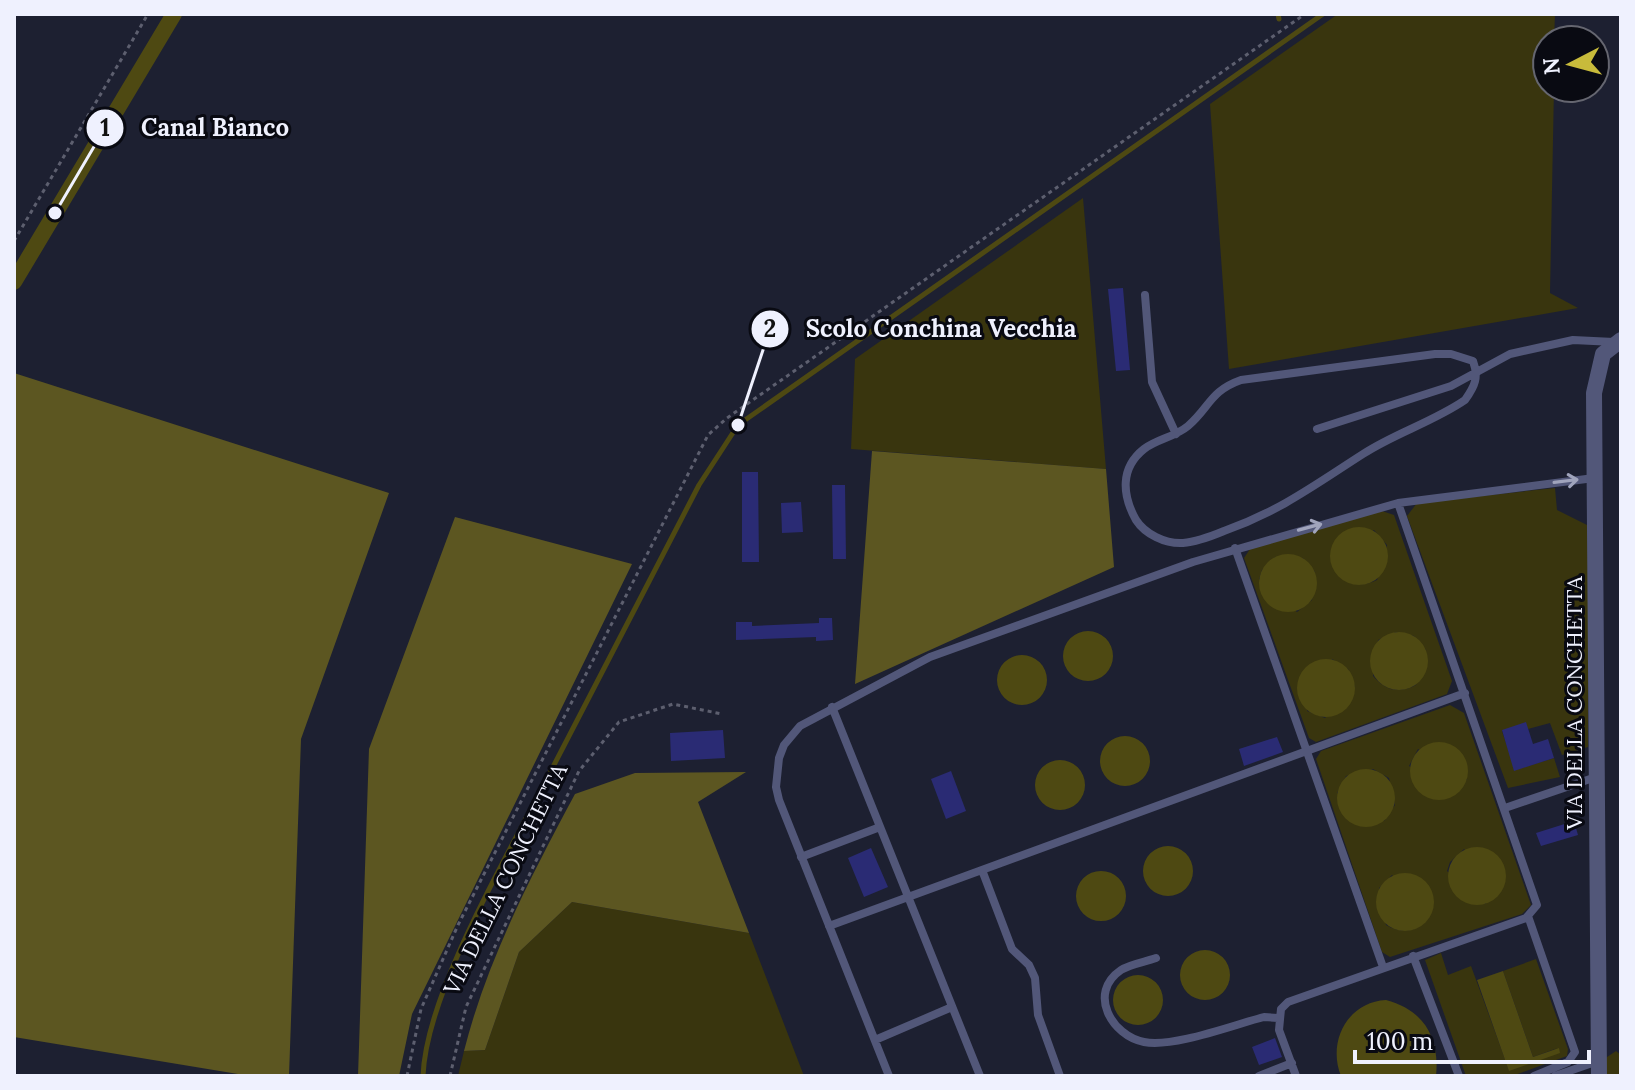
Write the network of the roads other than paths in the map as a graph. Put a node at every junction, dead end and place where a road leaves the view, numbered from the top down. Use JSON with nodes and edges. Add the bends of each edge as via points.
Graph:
{"nodes":[{"id":1,"x":1145,"y":295,"type":"dead end"},
{"id":2,"x":1618,"y":341,"type":"edge"},
{"id":3,"x":1478,"y":373,"type":"junction"},
{"id":4,"x":1317,"y":429,"type":"dead end"},
{"id":5,"x":1176,"y":434,"type":"junction"},
{"id":6,"x":1594,"y":478,"type":"junction"},
{"id":7,"x":1398,"y":503,"type":"junction"},
{"id":8,"x":1235,"y":548,"type":"junction"},
{"id":9,"x":1465,"y":693,"type":"junction"},
{"id":10,"x":832,"y":707,"type":"junction"},
{"id":11,"x":1309,"y":750,"type":"junction"},
{"id":12,"x":1596,"y":777,"type":"junction"},
{"id":13,"x":1505,"y":808,"type":"junction"},
{"id":14,"x":880,"y":827,"type":"junction"},
{"id":15,"x":801,"y":857,"type":"junction"},
{"id":16,"x":982,"y":870,"type":"junction"},
{"id":17,"x":908,"y":897,"type":"junction"},
{"id":18,"x":1528,"y":916,"type":"junction"},
{"id":19,"x":829,"y":926,"type":"junction"},
{"id":20,"x":1413,"y":956,"type":"junction"},
{"id":21,"x":1156,"y":958,"type":"dead end"},
{"id":22,"x":1383,"y":967,"type":"junction"},
{"id":23,"x":952,"y":1007,"type":"junction"},
{"id":24,"x":1278,"y":1018,"type":"junction"},
{"id":25,"x":875,"y":1040,"type":"junction"},
{"id":26,"x":1292,"y":1063,"type":"junction"},
{"id":27,"x":1599,"y":1068,"type":"edge"},
{"id":28,"x":889,"y":1076,"type":"edge"},
{"id":29,"x":980,"y":1076,"type":"edge"},
{"id":30,"x":1059,"y":1076,"type":"edge"},
{"id":31,"x":1259,"y":1076,"type":"edge"},
{"id":32,"x":1296,"y":1076,"type":"edge"},
{"id":33,"x":1459,"y":1076,"type":"edge"},
{"id":34,"x":1534,"y":1076,"type":"edge"},
{"id":35,"x":1555,"y":1076,"type":"edge"}],
"edges":[{"from":1,"to":5,"type":"lane","via":[[1152,382]]},
{"from":2,"to":3,"type":"lane","via":[[1555,342],[1510,354]]},
{"from":2,"to":6,"type":"street","name":"VIA DELLA CONCHETTA","via":[[1599,361],[1595,381]]},
{"from":3,"to":4,"type":"lane"},
{"from":3,"to":5,"type":"lane","via":[[1464,356],[1435,354],[1241,380],[1221,387],[1195,420]]},
{"from":3,"to":5,"type":"lane","via":[[1465,400],[1362,455],[1299,498],[1259,518],[1182,543],[1160,540],[1142,528],[1125,492],[1126,471],[1144,449]]},
{"from":7,"to":6,"type":"lane","one_way":true},
{"from":6,"to":12,"type":"street","name":"VIA DELLA CONCHETTA"},
{"from":8,"to":7,"type":"lane","one_way":true},
{"from":7,"to":9,"type":"lane"},
{"from":8,"to":10,"type":"lane","via":[[930,657]]},
{"from":8,"to":11,"type":"lane"},
{"from":9,"to":11,"type":"lane"},
{"from":9,"to":13,"type":"lane"},
{"from":10,"to":14,"type":"lane"},
{"from":10,"to":15,"type":"lane","via":[[800,726],[779,758],[776,787]]},
{"from":11,"to":16,"type":"lane"},
{"from":11,"to":22,"type":"lane"},
{"from":12,"to":13,"type":"lane"},
{"from":12,"to":27,"type":"street","name":"VIA DELLA CONCHETTA"},
{"from":13,"to":18,"type":"lane","via":[[1536,895],[1537,905]]},
{"from":14,"to":15,"type":"lane"},
{"from":14,"to":17,"type":"lane"},
{"from":15,"to":19,"type":"lane"},
{"from":16,"to":17,"type":"lane"},
{"from":16,"to":30,"type":"lane","via":[[1012,949],[1035,978],[1038,1015]]},
{"from":17,"to":19,"type":"lane"},
{"from":17,"to":23,"type":"lane"},
{"from":18,"to":20,"type":"lane"},
{"from":18,"to":34,"type":"lane","via":[[1575,1052],[1568,1062]]},
{"from":19,"to":25,"type":"lane"},
{"from":20,"to":22,"type":"lane"},
{"from":20,"to":33,"type":"lane"},
{"from":21,"to":24,"type":"lane","via":[[1121,970],[1110,981],[1104,999],[1109,1019],[1125,1037],[1147,1043]]},
{"from":22,"to":24,"type":"lane","via":[[1299,996],[1281,1009]]},
{"from":23,"to":25,"type":"lane"},
{"from":23,"to":29,"type":"lane"},
{"from":24,"to":26,"type":"lane"},
{"from":25,"to":28,"type":"lane"},
{"from":26,"to":31,"type":"lane"},
{"from":26,"to":32,"type":"lane"},
{"from":27,"to":35,"type":"lane"}]}
